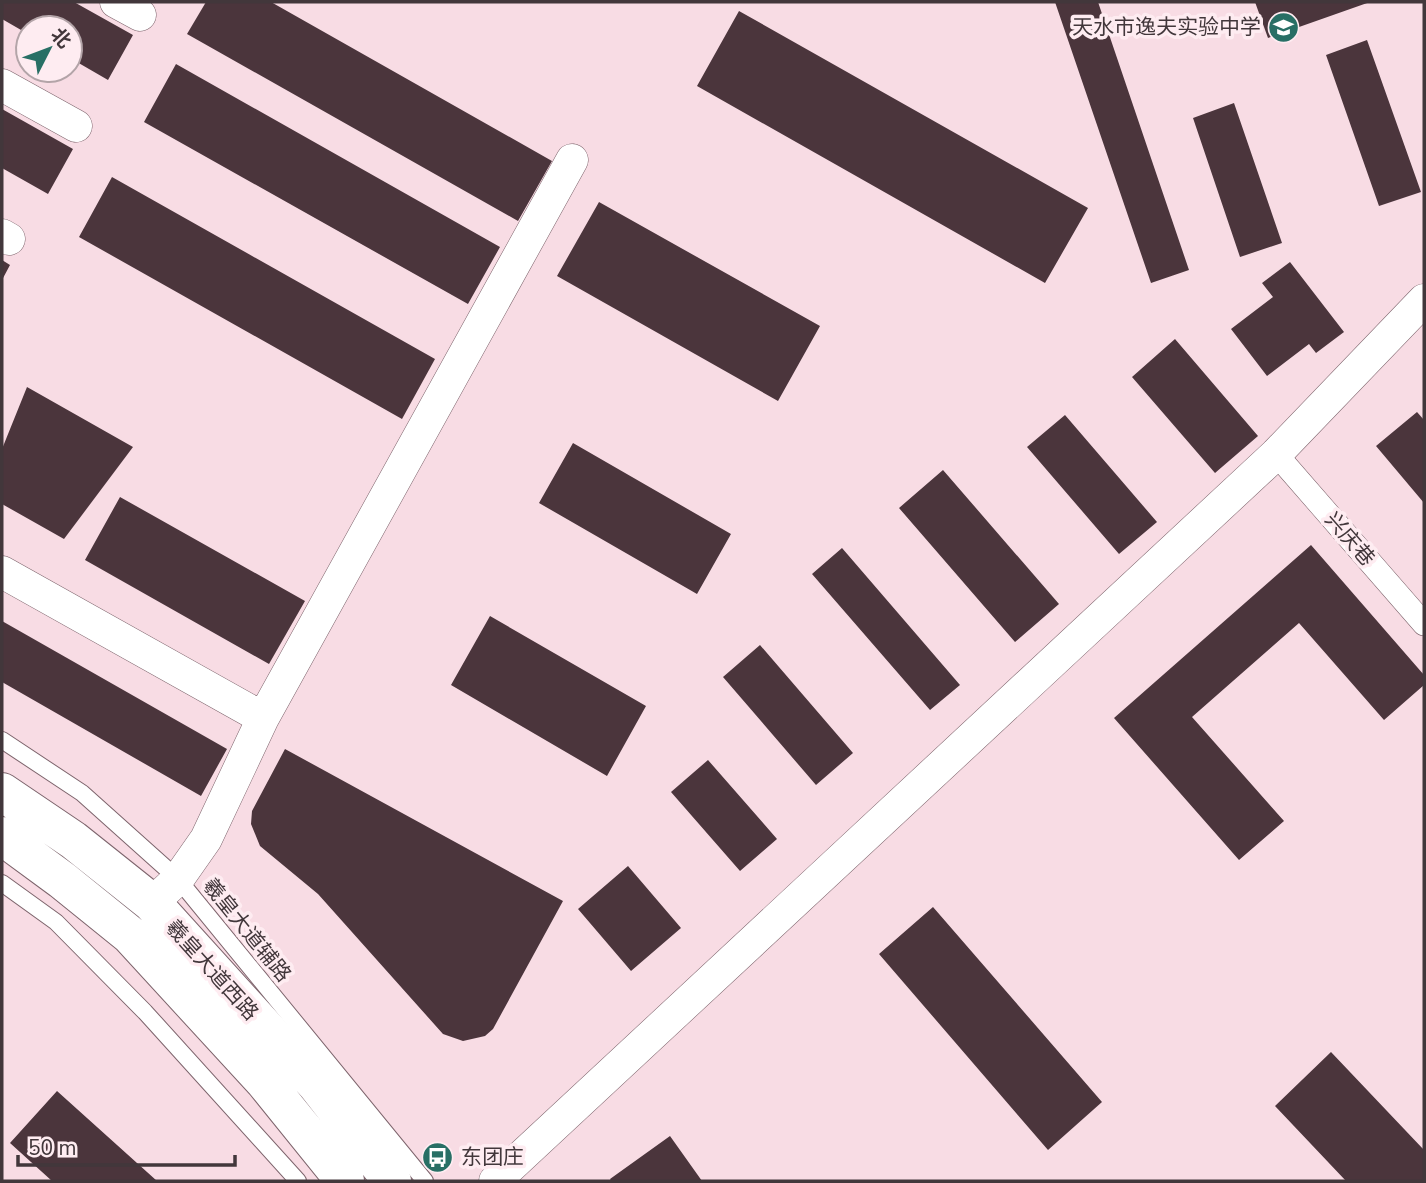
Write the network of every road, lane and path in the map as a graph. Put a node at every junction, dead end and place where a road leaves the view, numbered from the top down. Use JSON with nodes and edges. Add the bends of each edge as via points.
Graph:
{"nodes":[{"id":1,"x":2,"y":85,"type":"edge"},
{"id":2,"x":75,"y":126,"type":"dead end"},
{"id":3,"x":572,"y":160,"type":"dead end"},
{"id":4,"x":1424,"y":300,"type":"edge"},
{"id":5,"x":1276,"y":454,"type":"junction"},
{"id":6,"x":2,"y":572,"type":"edge"},
{"id":7,"x":1424,"y":624,"type":"edge"},
{"id":8,"x":263,"y":718,"type":"junction"},
{"id":9,"x":2,"y":740,"type":"edge"},
{"id":10,"x":2,"y":792,"type":"edge"},
{"id":11,"x":2,"y":836,"type":"edge"},
{"id":12,"x":2,"y":883,"type":"edge"},
{"id":13,"x":165,"y":891,"type":"junction"},
{"id":14,"x":298,"y":1181,"type":"edge"},
{"id":15,"x":345,"y":1181,"type":"edge"},
{"id":16,"x":391,"y":1181,"type":"edge"},
{"id":17,"x":425,"y":1181,"type":"edge"},
{"id":18,"x":495,"y":1181,"type":"edge"}],
"edges":[{"from":1,"to":2,"type":"street"},
{"from":3,"to":8,"type":"street"},
{"from":4,"to":5,"type":"street"},
{"from":5,"to":7,"type":"street","name":"兴庆巷"},
{"from":5,"to":18,"type":"street"},
{"from":6,"to":8,"type":"street"},
{"from":8,"to":13,"type":"street","via":[[206,839]]},
{"from":9,"to":13,"type":"lane","name":"羲皇大道辅路","via":[[82,793]]},
{"from":10,"to":13,"type":"main road","name":"羲皇大道西路","via":[[73,840]]},
{"from":11,"to":15,"type":"main road","name":"羲皇大道西路","via":[[130,935],[265,1082]]},
{"from":12,"to":14,"type":"lane","via":[[56,922],[145,1012]]},
{"from":13,"to":16,"type":"main road","name":"羲皇大道西路"},
{"from":13,"to":17,"type":"lane","name":"羲皇大道辅路"}]}
